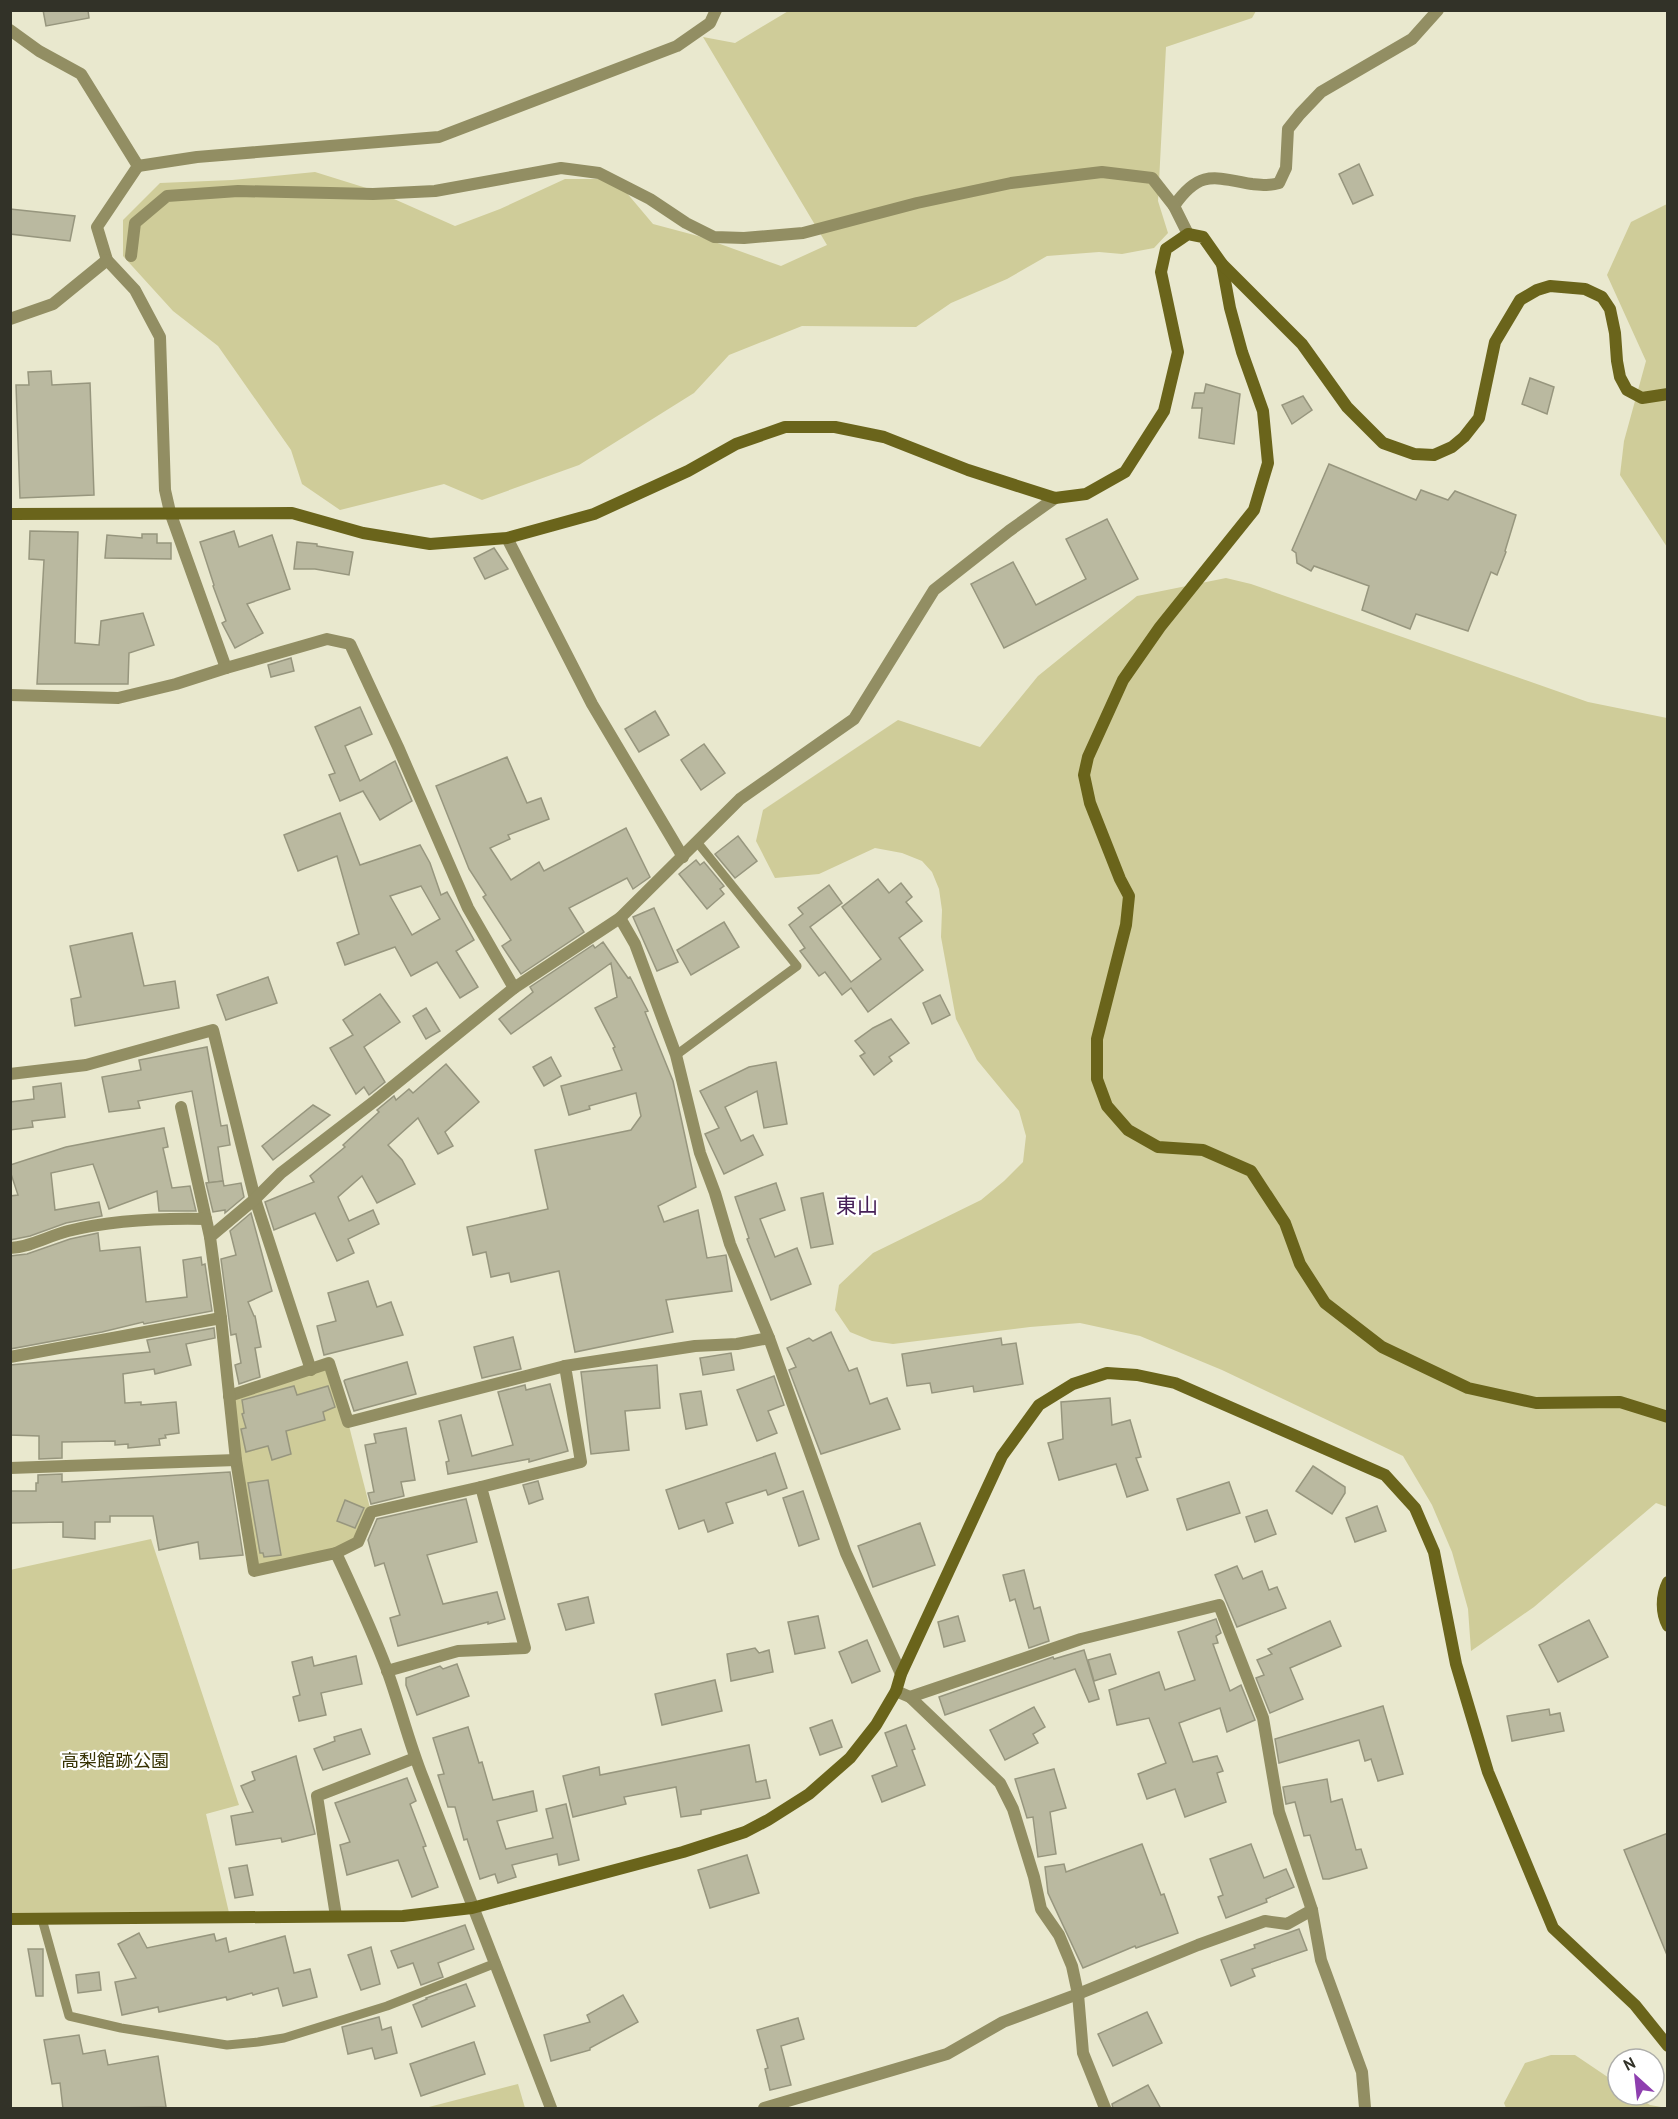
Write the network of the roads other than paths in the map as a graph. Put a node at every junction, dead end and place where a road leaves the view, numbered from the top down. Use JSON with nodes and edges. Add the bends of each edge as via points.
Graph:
{"nodes":[{"id":1,"x":716,"y":10,"type":"edge"},
{"id":2,"x":1438,"y":10,"type":"edge"},
{"id":3,"x":10,"y":30,"type":"edge"},
{"id":4,"x":138,"y":166,"type":"junction"},
{"id":5,"x":1174,"y":206,"type":"junction"},
{"id":6,"x":1188,"y":234,"type":"junction"},
{"id":7,"x":131,"y":256,"type":"dead end"},
{"id":8,"x":107,"y":260,"type":"junction"},
{"id":9,"x":1222,"y":264,"type":"junction"},
{"id":10,"x":10,"y":319,"type":"edge"},
{"id":11,"x":1668,"y":394,"type":"edge"},
{"id":12,"x":1055,"y":498,"type":"junction"},
{"id":13,"x":170,"y":512,"type":"junction"},
{"id":14,"x":10,"y":514,"type":"edge"},
{"id":15,"x":507,"y":538,"type":"junction"},
{"id":16,"x":226,"y":668,"type":"junction"},
{"id":17,"x":10,"y":695,"type":"edge"},
{"id":18,"x":697,"y":842,"type":"junction"},
{"id":19,"x":683,"y":857,"type":"junction"},
{"id":20,"x":620,"y":918,"type":"junction"},
{"id":21,"x":514,"y":988,"type":"junction"},
{"id":22,"x":676,"y":1055,"type":"junction"},
{"id":23,"x":10,"y":1074,"type":"edge"},
{"id":24,"x":181,"y":1107,"type":"dead end"},
{"id":25,"x":255,"y":1199,"type":"junction"},
{"id":26,"x":206,"y":1219,"type":"junction"},
{"id":27,"x":210,"y":1237,"type":"junction"},
{"id":28,"x":10,"y":1248,"type":"edge"},
{"id":29,"x":221,"y":1318,"type":"junction"},
{"id":30,"x":769,"y":1338,"type":"junction"},
{"id":31,"x":10,"y":1357,"type":"edge"},
{"id":32,"x":565,"y":1366,"type":"junction"},
{"id":33,"x":311,"y":1370,"type":"junction"},
{"id":34,"x":229,"y":1396,"type":"junction"},
{"id":35,"x":1668,"y":1418,"type":"edge"},
{"id":36,"x":236,"y":1460,"type":"junction"},
{"id":37,"x":10,"y":1468,"type":"edge"},
{"id":38,"x":481,"y":1487,"type":"junction"},
{"id":39,"x":336,"y":1553,"type":"junction"},
{"id":40,"x":1668,"y":1582,"type":"edge"},
{"id":41,"x":1668,"y":1626,"type":"edge"},
{"id":42,"x":387,"y":1671,"type":"junction"},
{"id":43,"x":901,"y":1674,"type":"junction"},
{"id":44,"x":896,"y":1691,"type":"junction"},
{"id":45,"x":910,"y":1698,"type":"junction"},
{"id":46,"x":415,"y":1758,"type":"junction"},
{"id":47,"x":472,"y":1908,"type":"junction"},
{"id":48,"x":1312,"y":1910,"type":"junction"},
{"id":49,"x":336,"y":1916,"type":"junction"},
{"id":50,"x":42,"y":1918,"type":"junction"},
{"id":51,"x":10,"y":1919,"type":"edge"},
{"id":52,"x":496,"y":1963,"type":"junction"},
{"id":53,"x":1078,"y":1994,"type":"junction"},
{"id":54,"x":1668,"y":2046,"type":"edge"},
{"id":55,"x":551,"y":2109,"type":"edge"},
{"id":56,"x":764,"y":2109,"type":"edge"},
{"id":57,"x":1105,"y":2109,"type":"edge"},
{"id":58,"x":1365,"y":2109,"type":"edge"}],
"edges":[{"from":1,"to":4,"type":"street","via":[[710,23],[677,46],[439,137]]},
{"from":2,"to":5,"type":"street","via":[[1412,39],[1321,92],[1300,114],[1288,129],[1286,168],[1279,183],[1270,186],[1202,178]]},
{"from":3,"to":4,"type":"street","via":[[81,74]]},
{"from":4,"to":8,"type":"street","via":[[97,227]]},
{"from":5,"to":6,"type":"street"},
{"from":5,"to":7,"type":"street","via":[[1152,178],[1101,172],[1011,183],[803,232],[714,237],[598,173],[561,168],[412,192],[238,191],[167,196],[135,223]]},
{"from":6,"to":9,"type":"street","via":[[1203,237]]},
{"from":6,"to":12,"type":"street","via":[[1166,249],[1161,272],[1178,352],[1164,411],[1125,472],[1086,494]]},
{"from":8,"to":10,"type":"street","via":[[53,304]]},
{"from":8,"to":13,"type":"street","via":[[135,290],[159,337],[165,490]]},
{"from":9,"to":11,"type":"street","via":[[1302,344],[1347,407],[1383,443],[1414,454],[1434,455],[1464,437],[1479,418],[1495,342],[1520,300],[1550,286],[1585,289],[1602,297],[1610,309],[1620,377],[1627,390],[1642,398]]},
{"from":9,"to":35,"type":"street","via":[[1242,352],[1263,411],[1268,463],[1254,510],[1160,627],[1123,680],[1088,757],[1084,776],[1090,803],[1129,896],[1126,925],[1096,1039],[1097,1079],[1107,1106],[1128,1130],[1158,1147],[1203,1150],[1251,1171],[1285,1223],[1300,1264],[1325,1303],[1382,1347],[1468,1388],[1536,1403],[1620,1402]]},
{"from":12,"to":15,"type":"street","via":[[968,471],[884,436],[835,427],[785,427],[736,444],[594,514]]},
{"from":12,"to":18,"type":"street","via":[[934,590],[854,719],[740,800]]},
{"from":13,"to":14,"type":"street"},
{"from":13,"to":15,"type":"street","via":[[292,513],[363,533],[430,544]]},
{"from":13,"to":16,"type":"street"},
{"from":15,"to":19,"type":"street","via":[[592,704]]},
{"from":16,"to":17,"type":"street","via":[[117,698]]},
{"from":16,"to":21,"type":"street","via":[[327,639],[350,644],[468,908]]},
{"from":18,"to":19,"type":"street"},
{"from":18,"to":22,"type":"lane","via":[[797,966]]},
{"from":19,"to":20,"type":"street"},
{"from":20,"to":21,"type":"street"},
{"from":20,"to":22,"type":"street","via":[[635,944]]},
{"from":21,"to":25,"type":"street","via":[[281,1173]]},
{"from":22,"to":30,"type":"street","via":[[700,1153],[730,1244]]},
{"from":23,"to":25,"type":"street","via":[[86,1065],[213,1030]]},
{"from":24,"to":26,"type":"street"},
{"from":25,"to":27,"type":"street"},
{"from":25,"to":33,"type":"street"},
{"from":26,"to":27,"type":"street"},
{"from":26,"to":28,"type":"street","via":[[148,1218],[67,1231]]},
{"from":27,"to":29,"type":"street"},
{"from":29,"to":31,"type":"street"},
{"from":29,"to":34,"type":"street"},
{"from":30,"to":32,"type":"street"},
{"from":30,"to":43,"type":"street","via":[[846,1553]]},
{"from":32,"to":33,"type":"street","via":[[348,1422],[329,1364]]},
{"from":32,"to":38,"type":"street","via":[[582,1462]]},
{"from":33,"to":34,"type":"street"},
{"from":34,"to":36,"type":"street"},
{"from":36,"to":37,"type":"street"},
{"from":36,"to":39,"type":"street","via":[[254,1571]]},
{"from":38,"to":39,"type":"street","via":[[371,1512],[358,1542]]},
{"from":38,"to":42,"type":"street","via":[[525,1648],[458,1651]]},
{"from":39,"to":42,"type":"street"},
{"from":40,"to":41,"type":"street","via":[[1662,1616]]},
{"from":42,"to":46,"type":"street"},
{"from":43,"to":44,"type":"street"},
{"from":43,"to":54,"type":"street","via":[[1002,1456],[1039,1405],[1073,1384],[1107,1373],[1175,1383],[1385,1475],[1415,1508],[1434,1552],[1456,1664],[1488,1772],[1553,1929],[1635,2006]]},
{"from":44,"to":45,"type":"street"},
{"from":44,"to":47,"type":"street","via":[[850,1758],[809,1794],[768,1821],[683,1852]]},
{"from":45,"to":48,"type":"street","via":[[1081,1639],[1219,1605],[1263,1718],[1279,1812]]},
{"from":45,"to":53,"type":"street","via":[[1000,1783],[1013,1809],[1041,1909],[1059,1935]]},
{"from":46,"to":47,"type":"street"},
{"from":46,"to":49,"type":"street","via":[[317,1796]]},
{"from":47,"to":49,"type":"street","via":[[403,1916]]},
{"from":47,"to":52,"type":"street"},
{"from":48,"to":53,"type":"street","via":[[1287,1924],[1265,1921],[1198,1945]]},
{"from":48,"to":58,"type":"street","via":[[1321,1960],[1362,2073]]},
{"from":49,"to":50,"type":"street"},
{"from":50,"to":51,"type":"street"},
{"from":50,"to":52,"type":"lane","via":[[69,2016],[227,2045],[284,2038],[387,2006]]},
{"from":52,"to":55,"type":"street"},
{"from":53,"to":56,"type":"street","via":[[1003,2022],[947,2054]]},
{"from":53,"to":57,"type":"street","via":[[1083,2053]]}]}
